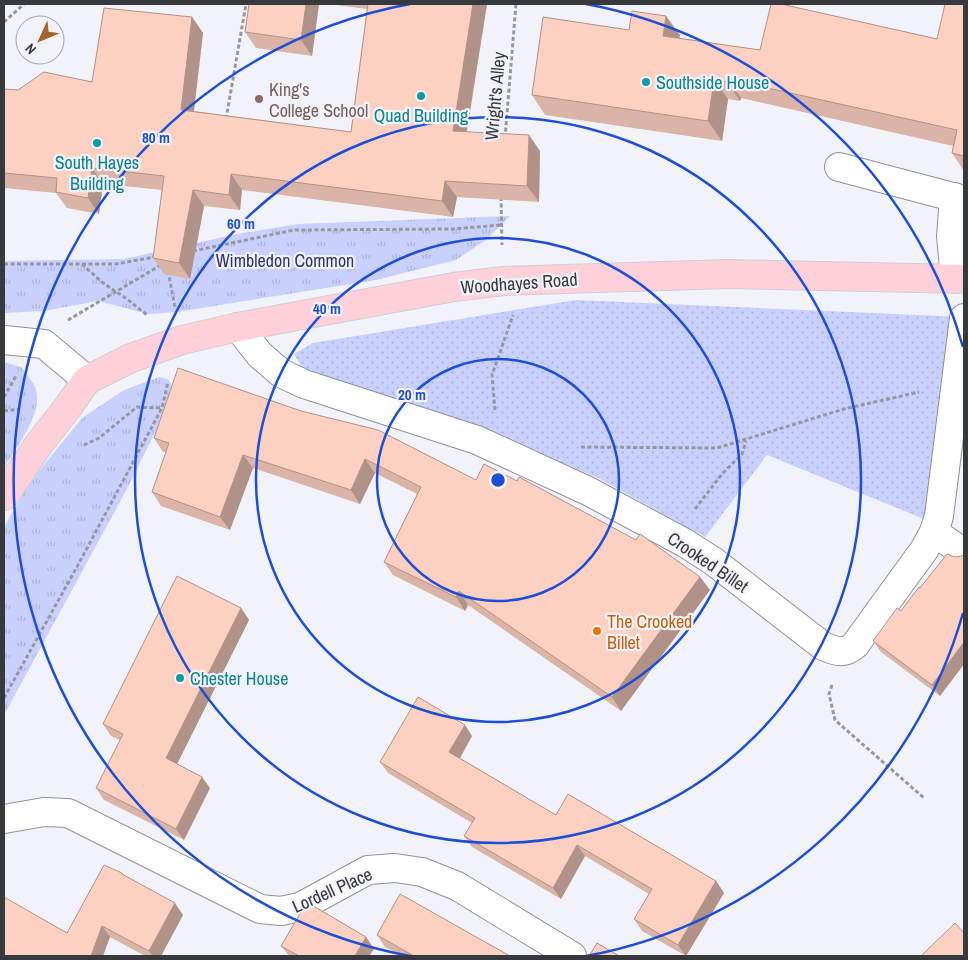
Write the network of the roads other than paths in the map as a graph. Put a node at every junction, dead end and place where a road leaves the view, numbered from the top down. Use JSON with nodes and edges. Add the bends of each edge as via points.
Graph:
{"nodes":[{"id":1,"x":839,"y":167,"type":"dead end"},
{"id":2,"x":959,"y":198,"type":"edge"},
{"id":3,"x":960,"y":278,"type":"edge"},
{"id":4,"x":964,"y":318,"type":"edge"},
{"id":5,"x":238,"y":327,"type":"junction"},
{"id":6,"x":4,"y":340,"type":"edge"},
{"id":7,"x":87,"y":380,"type":"junction"},
{"id":8,"x":4,"y":496,"type":"edge"},
{"id":9,"x":934,"y":532,"type":"junction"},
{"id":10,"x":964,"y":553,"type":"edge"},
{"id":11,"x":4,"y":819,"type":"edge"},
{"id":12,"x":572,"y":956,"type":"edge"}],
"edges":[{"from":1,"to":2,"type":"street"},
{"from":2,"to":3,"type":"street","via":[[952,236]]},
{"from":3,"to":5,"type":"main road","name":"Woodhayes Road","via":[[729,274],[511,280],[454,287]]},
{"from":4,"to":9,"type":"street","via":[[939,516]]},
{"from":5,"to":7,"type":"main road","name":"Woodhayes Road","via":[[182,340],[131,358]]},
{"from":5,"to":9,"type":"street","name":"Crooked Billet","via":[[260,355],[281,373],[304,384],[477,440],[588,492],[685,544],[713,561],[823,646],[849,651],[855,645]]},
{"from":6,"to":7,"type":"street","via":[[44,344]]},
{"from":7,"to":8,"type":"main road"},
{"from":9,"to":10,"type":"street"},
{"from":11,"to":12,"type":"street","name":"Lordell Place","via":[[44,812],[68,813],[260,909],[281,911],[300,907],[368,870],[395,868],[422,872],[457,886]]}]}
